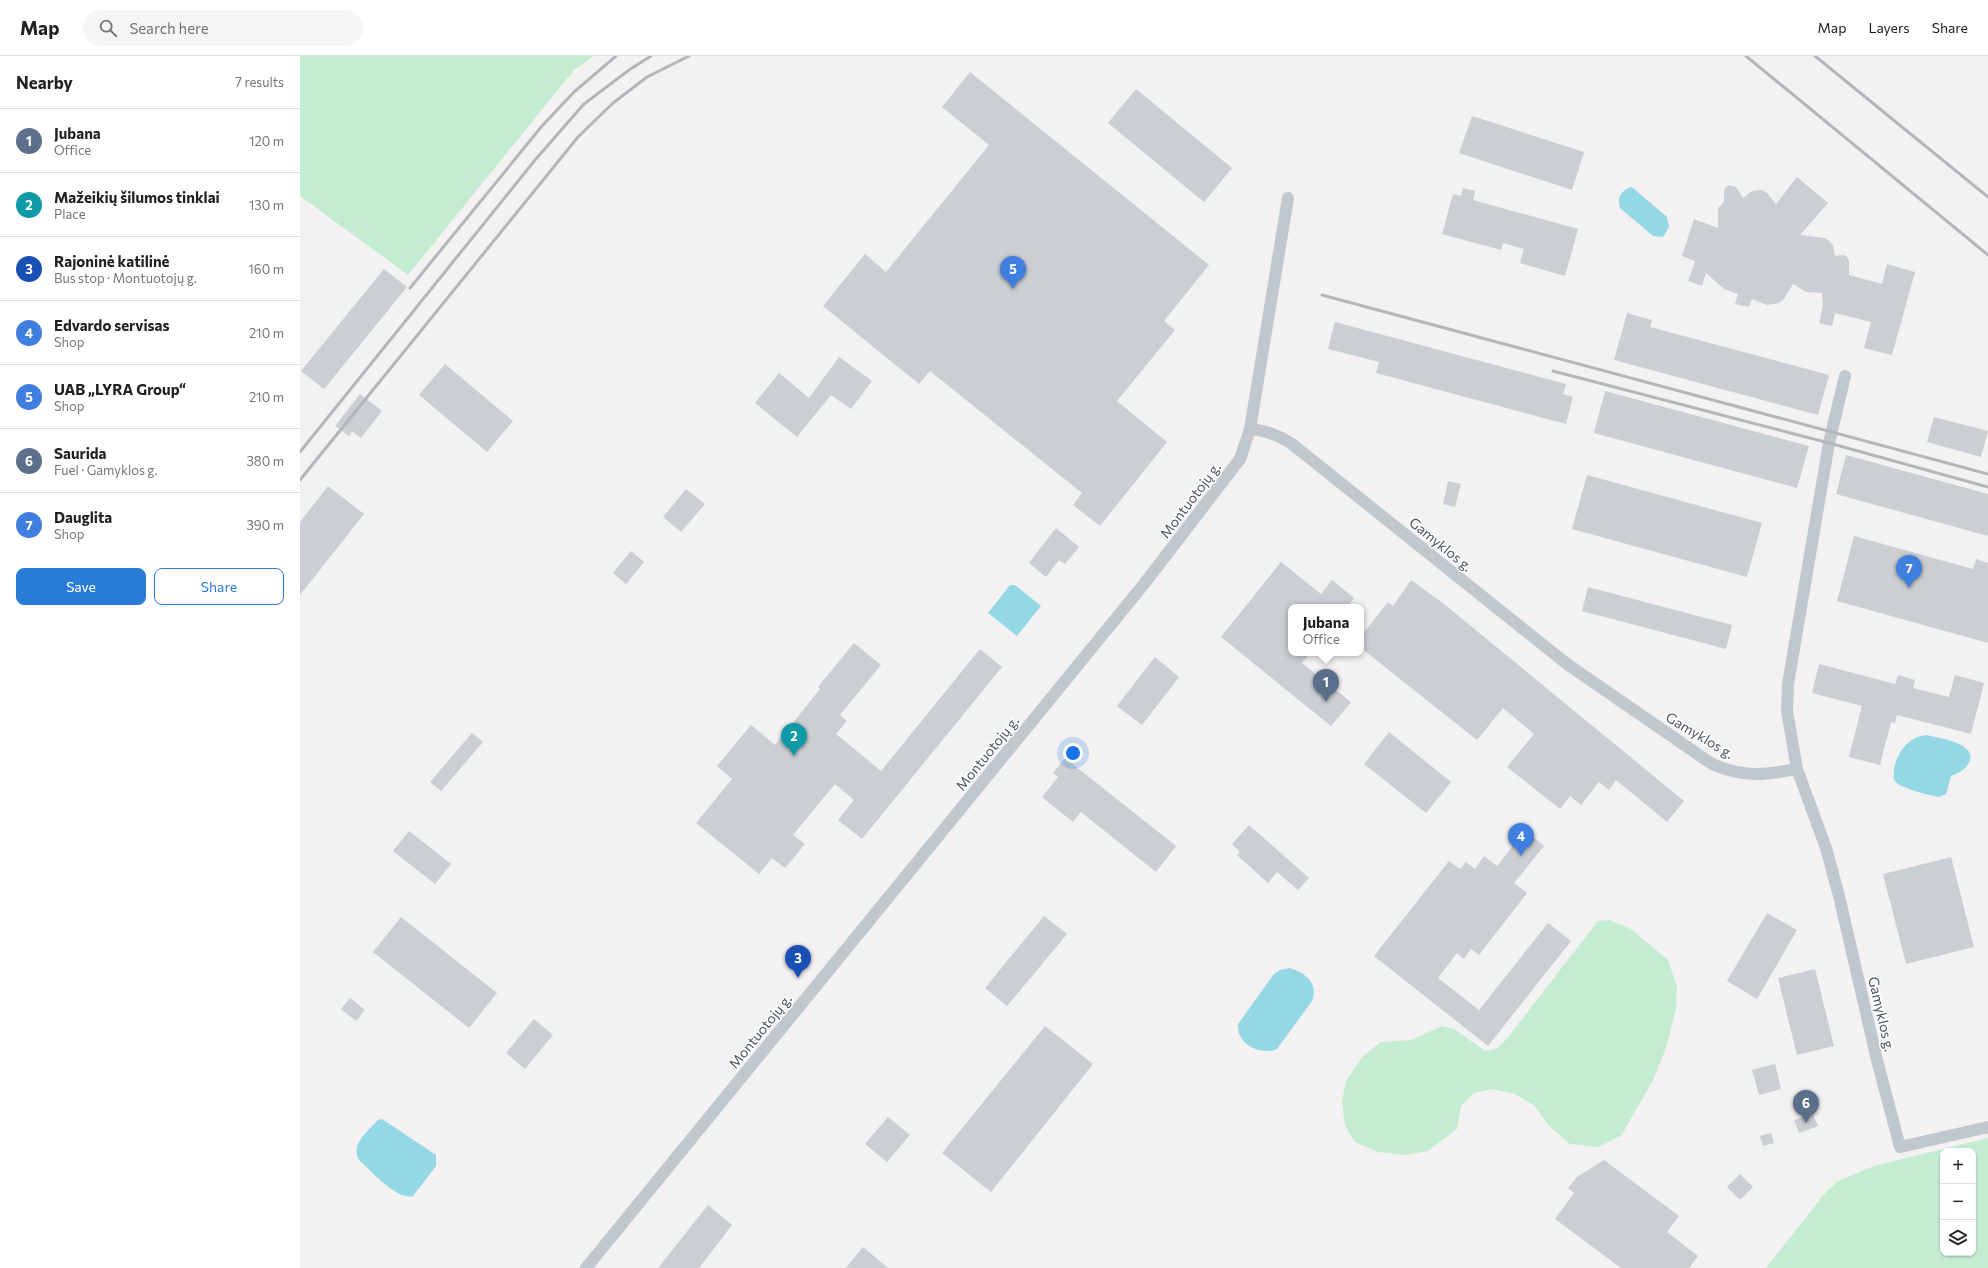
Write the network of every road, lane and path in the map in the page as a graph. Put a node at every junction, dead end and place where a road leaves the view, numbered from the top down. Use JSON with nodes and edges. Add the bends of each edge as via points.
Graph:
{"nodes":[{"id":1,"x":1288,"y":198,"type":"dead end"},
{"id":2,"x":1845,"y":376,"type":"dead end"},
{"id":3,"x":1250,"y":429,"type":"junction"},
{"id":4,"x":1798,"y":769,"type":"junction"},
{"id":5,"x":1988,"y":1127,"type":"edge"},
{"id":6,"x":586,"y":1268,"type":"edge"}],
"edges":[{"from":1,"to":3,"type":"street","name":"Montuotojų g."},
{"from":2,"to":4,"type":"street","via":[[1829,443],[1788,684],[1787,711]]},
{"from":3,"to":4,"type":"street","name":"Gamyklos g.","via":[[1267,431],[1292,444],[1567,664],[1708,761],[1728,771],[1757,776]]},
{"from":3,"to":6,"type":"street","name":"Montuotojų g.","via":[[1240,459],[1144,584]]},
{"from":4,"to":5,"type":"street","name":"Gamyklos g.","via":[[1826,848],[1839,896],[1900,1147]]}]}
